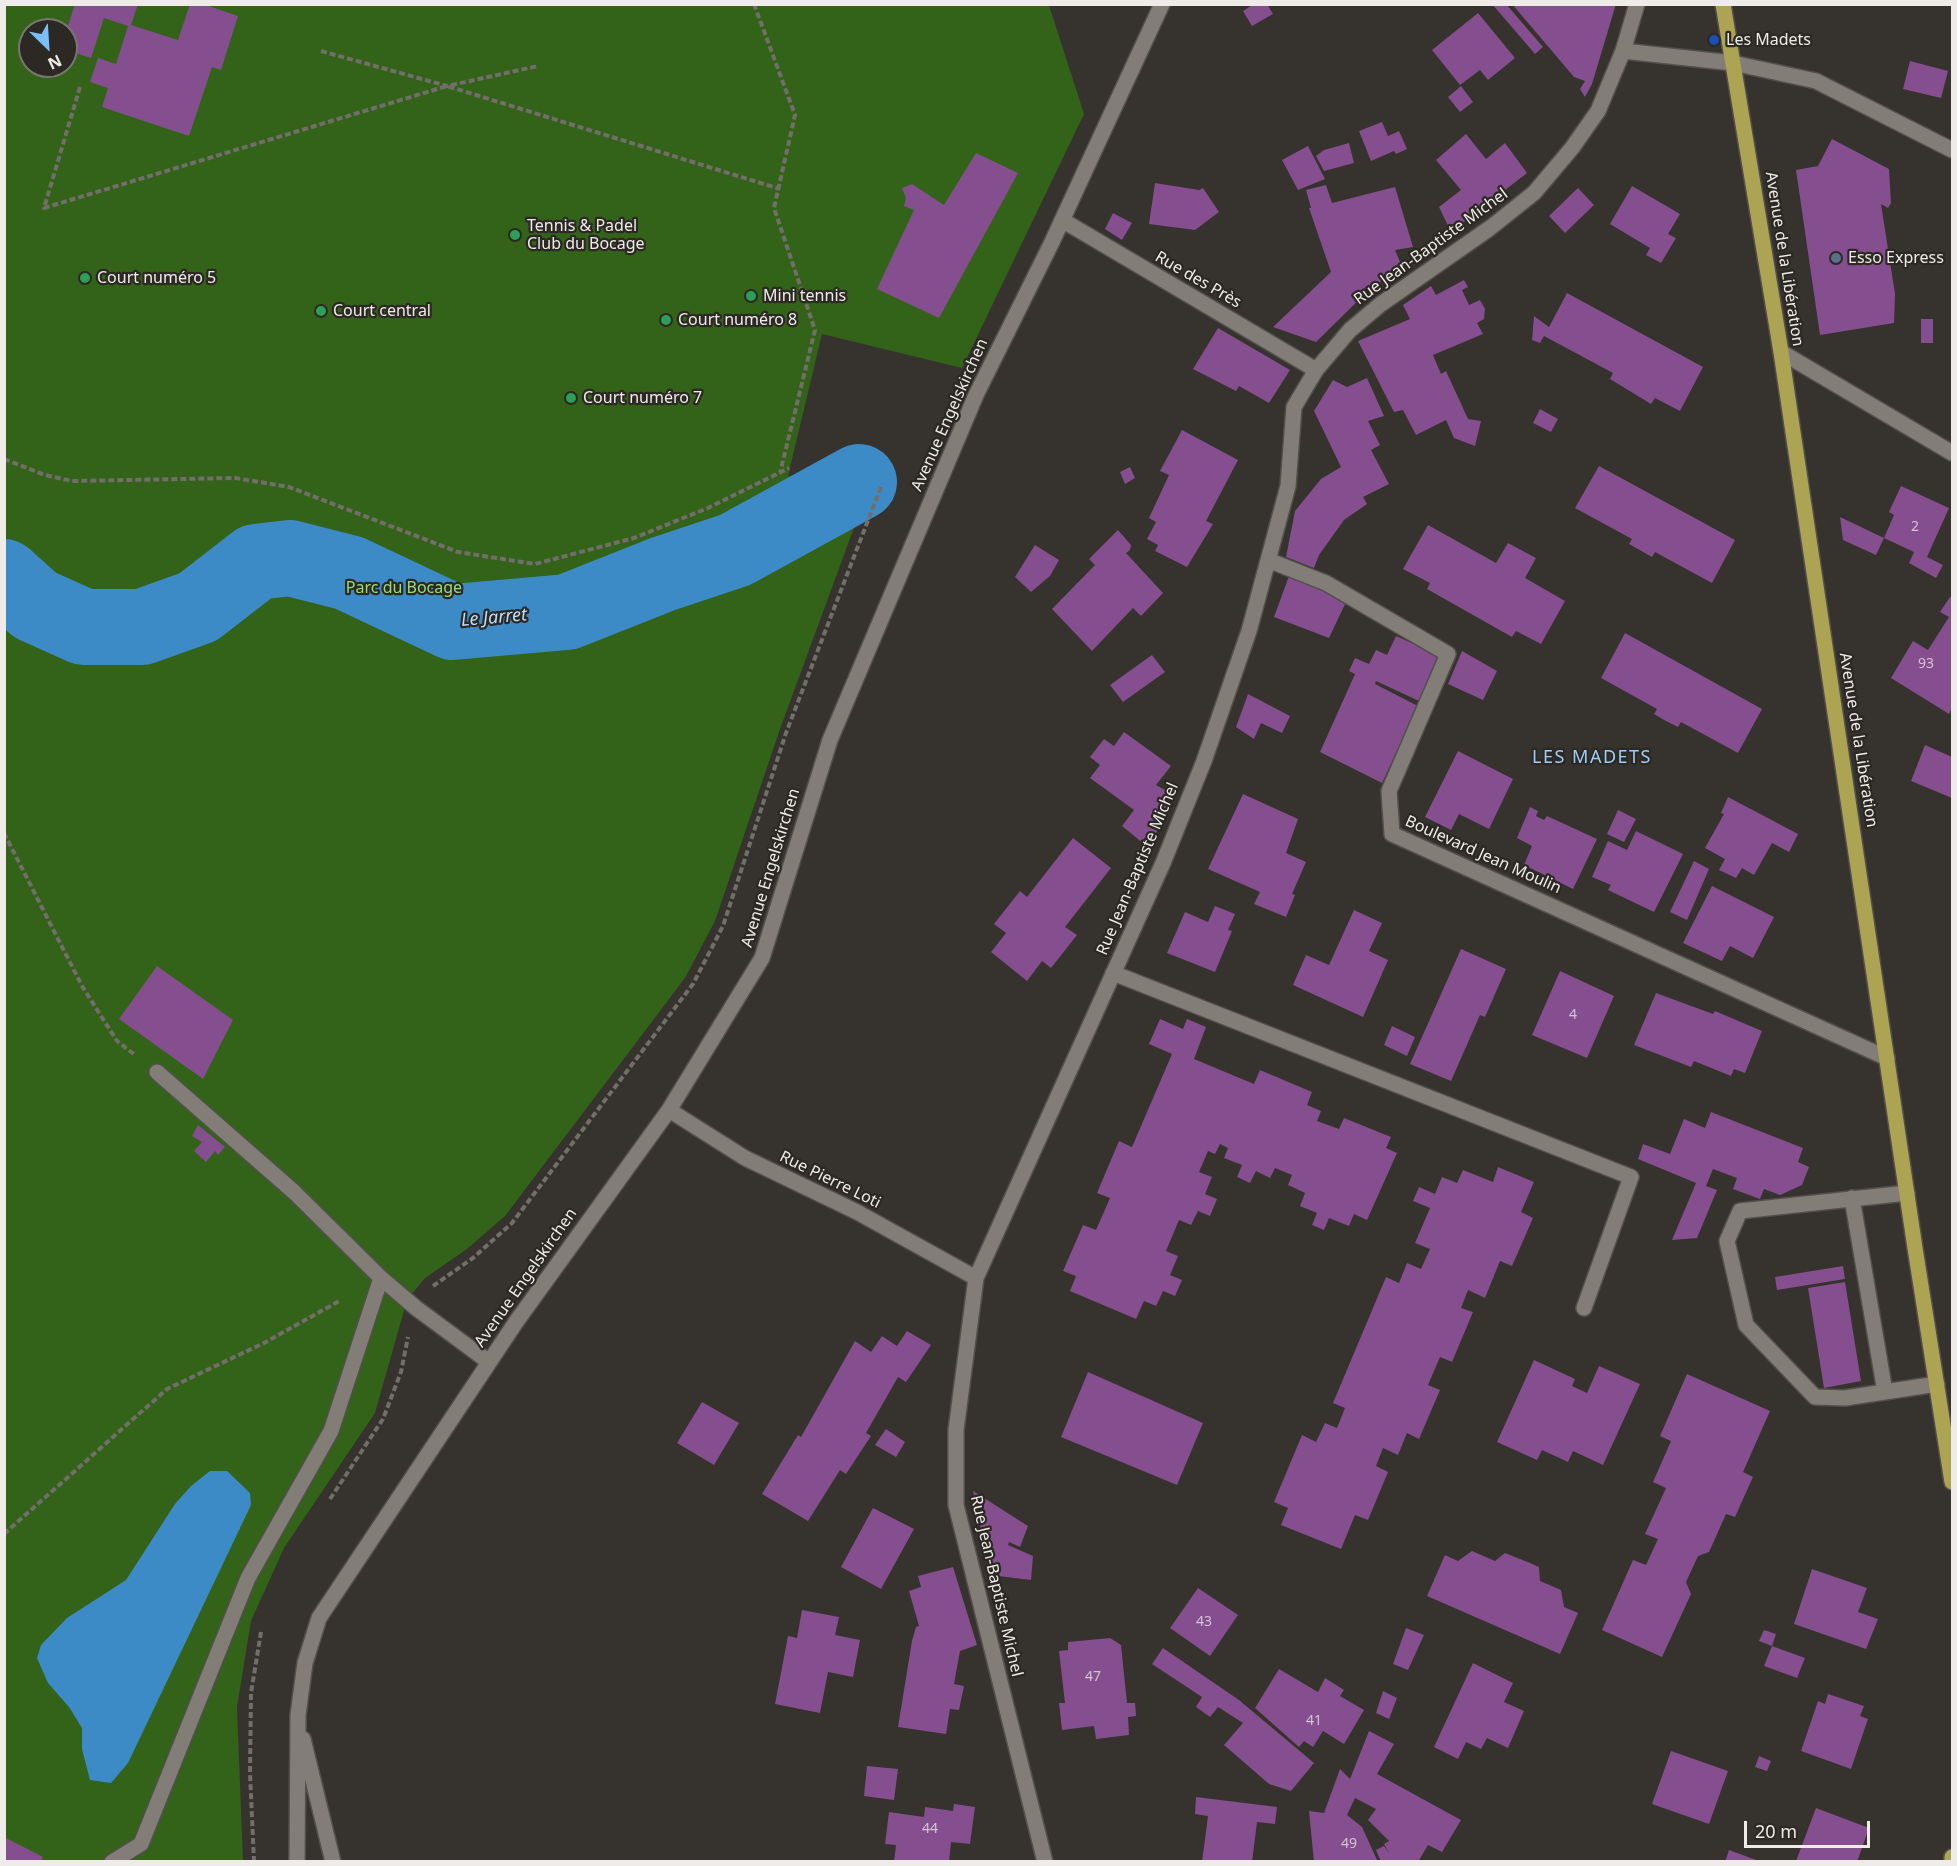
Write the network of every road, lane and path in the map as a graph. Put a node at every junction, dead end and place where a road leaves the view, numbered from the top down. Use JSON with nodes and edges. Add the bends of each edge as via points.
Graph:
{"nodes":[{"id":1,"x":754,"y":4,"type":"edge"},
{"id":2,"x":1162,"y":4,"type":"edge"},
{"id":3,"x":1637,"y":4,"type":"edge"},
{"id":4,"x":1722,"y":4,"type":"edge"},
{"id":5,"x":321,"y":51,"type":"dead end"},
{"id":6,"x":1623,"y":51,"type":"junction"},
{"id":7,"x":1733,"y":63,"type":"junction"},
{"id":8,"x":537,"y":66,"type":"dead end"},
{"id":9,"x":447,"y":86,"type":"junction"},
{"id":10,"x":80,"y":87,"type":"dead end"},
{"id":11,"x":1953,"y":150,"type":"edge"},
{"id":12,"x":780,"y":189,"type":"junction"},
{"id":13,"x":1062,"y":220,"type":"junction"},
{"id":14,"x":1781,"y":352,"type":"junction"},
{"id":15,"x":1316,"y":370,"type":"junction"},
{"id":16,"x":1953,"y":453,"type":"edge"},
{"id":17,"x":4,"y":459,"type":"edge"},
{"id":18,"x":789,"y":468,"type":"dead end"},
{"id":19,"x":779,"y":473,"type":"junction"},
{"id":20,"x":882,"y":484,"type":"dead end"},
{"id":21,"x":1268,"y":560,"type":"junction"},
{"id":22,"x":4,"y":832,"type":"edge"},
{"id":23,"x":1113,"y":973,"type":"junction"},
{"id":24,"x":1887,"y":1058,"type":"junction"},
{"id":25,"x":157,"y":1072,"type":"joint"},
{"id":26,"x":669,"y":1110,"type":"junction"},
{"id":27,"x":1907,"y":1192,"type":"junction"},
{"id":28,"x":1852,"y":1198,"type":"junction"},
{"id":29,"x":381,"y":1278,"type":"junction"},
{"id":30,"x":976,"y":1278,"type":"junction"},
{"id":31,"x":416,"y":1308,"type":"junction"},
{"id":32,"x":1584,"y":1308,"type":"dead end"},
{"id":33,"x":489,"y":1362,"type":"junction"},
{"id":34,"x":1937,"y":1384,"type":"junction"},
{"id":35,"x":1885,"y":1392,"type":"junction"},
{"id":36,"x":1953,"y":1482,"type":"edge"},
{"id":37,"x":324,"y":1508,"type":"dead end"},
{"id":38,"x":4,"y":1534,"type":"edge"},
{"id":39,"x":262,"y":1623,"type":"dead end"},
{"id":40,"x":298,"y":1715,"type":"junction"},
{"id":41,"x":1953,"y":1857,"type":"edge"},
{"id":42,"x":112,"y":1862,"type":"edge"},
{"id":43,"x":254,"y":1862,"type":"edge"},
{"id":44,"x":297,"y":1862,"type":"edge"},
{"id":45,"x":333,"y":1862,"type":"edge"},
{"id":46,"x":1045,"y":1862,"type":"edge"},
{"id":47,"x":1952,"y":1862,"type":"edge"}],
"edges":[{"from":1,"to":12,"type":"path","via":[[795,115]]},
{"from":2,"to":13,"type":"street","name":"Avenue Engelskirchen"},
{"from":3,"to":6,"type":"street","name":"Rue Jean-Baptiste Michel"},
{"from":4,"to":7,"type":"main road","name":"Avenue de la Libération"},
{"from":5,"to":9,"type":"path"},
{"from":6,"to":7,"type":"street"},
{"from":6,"to":15,"type":"street","name":"Rue Jean-Baptiste Michel","via":[[1598,111],[1534,193],[1381,304],[1350,330]]},
{"from":7,"to":11,"type":"street","via":[[1816,81]]},
{"from":7,"to":14,"type":"main road","name":"Avenue de la Libération"},
{"from":8,"to":9,"type":"path"},
{"from":9,"to":10,"type":"path","via":[[44,208]]},
{"from":9,"to":12,"type":"path"},
{"from":12,"to":19,"type":"path","via":[[774,208],[816,330]]},
{"from":13,"to":15,"type":"street","name":"Rue des Près"},
{"from":13,"to":26,"type":"street","name":"Avenue Engelskirchen","via":[[976,395],[830,740],[762,958]]},
{"from":14,"to":16,"type":"street"},
{"from":14,"to":24,"type":"main road","name":"Avenue de la Libération"},
{"from":15,"to":21,"type":"street","name":"Rue Jean-Baptiste Michel","via":[[1294,407],[1288,486]]},
{"from":17,"to":19,"type":"path","via":[[72,481],[235,478],[289,487],[458,552],[534,564],[634,538]]},
{"from":18,"to":19,"type":"path"},
{"from":20,"to":31,"type":"path","via":[[790,722],[723,926],[693,984],[512,1223],[473,1258],[433,1286]]},
{"from":21,"to":23,"type":"street","name":"Rue Jean-Baptiste Michel","via":[[1249,631],[1204,761]]},
{"from":21,"to":24,"type":"street","name":"Boulevard Jean Moulin","via":[[1326,583],[1448,654],[1389,791],[1392,834]]},
{"from":22,"to":25,"type":"path","via":[[82,986],[117,1041]]},
{"from":23,"to":30,"type":"street","name":"Rue Jean-Baptiste Michel"},
{"from":23,"to":32,"type":"street","via":[[1631,1178]]},
{"from":24,"to":27,"type":"main road","name":"Avenue de la Libération"},
{"from":25,"to":29,"type":"street","via":[[294,1192]]},
{"from":26,"to":30,"type":"street","name":"Rue Pierre Loti","via":[[745,1158],[857,1212]]},
{"from":26,"to":33,"type":"street","name":"Avenue Engelskirchen"},
{"from":27,"to":28,"type":"street"},
{"from":27,"to":34,"type":"main road","name":"Avenue de la Libération"},
{"from":28,"to":35,"type":"street"},
{"from":28,"to":35,"type":"street","via":[[1740,1211],[1727,1241],[1746,1325],[1815,1397],[1845,1398]]},
{"from":29,"to":31,"type":"street"},
{"from":29,"to":38,"type":"path","via":[[264,1343],[168,1389]]},
{"from":29,"to":42,"type":"street","via":[[331,1431],[248,1578],[141,1845]]},
{"from":30,"to":46,"type":"street","name":"Rue Jean-Baptiste Michel","via":[[956,1430],[956,1505]]},
{"from":31,"to":33,"type":"street"},
{"from":31,"to":37,"type":"path","via":[[401,1372],[383,1419]]},
{"from":33,"to":40,"type":"street","name":"Avenue Engelskirchen","via":[[319,1618],[305,1664]]},
{"from":34,"to":35,"type":"street"},
{"from":34,"to":36,"type":"main road","name":"Avenue de la Libération"},
{"from":39,"to":43,"type":"path","via":[[250,1693]]},
{"from":40,"to":44,"type":"street","name":"Avenue Engelskirchen"},
{"from":40,"to":45,"type":"street","name":"Avenue Engelskirchen"},
{"from":41,"to":47,"type":"main road"}]}
